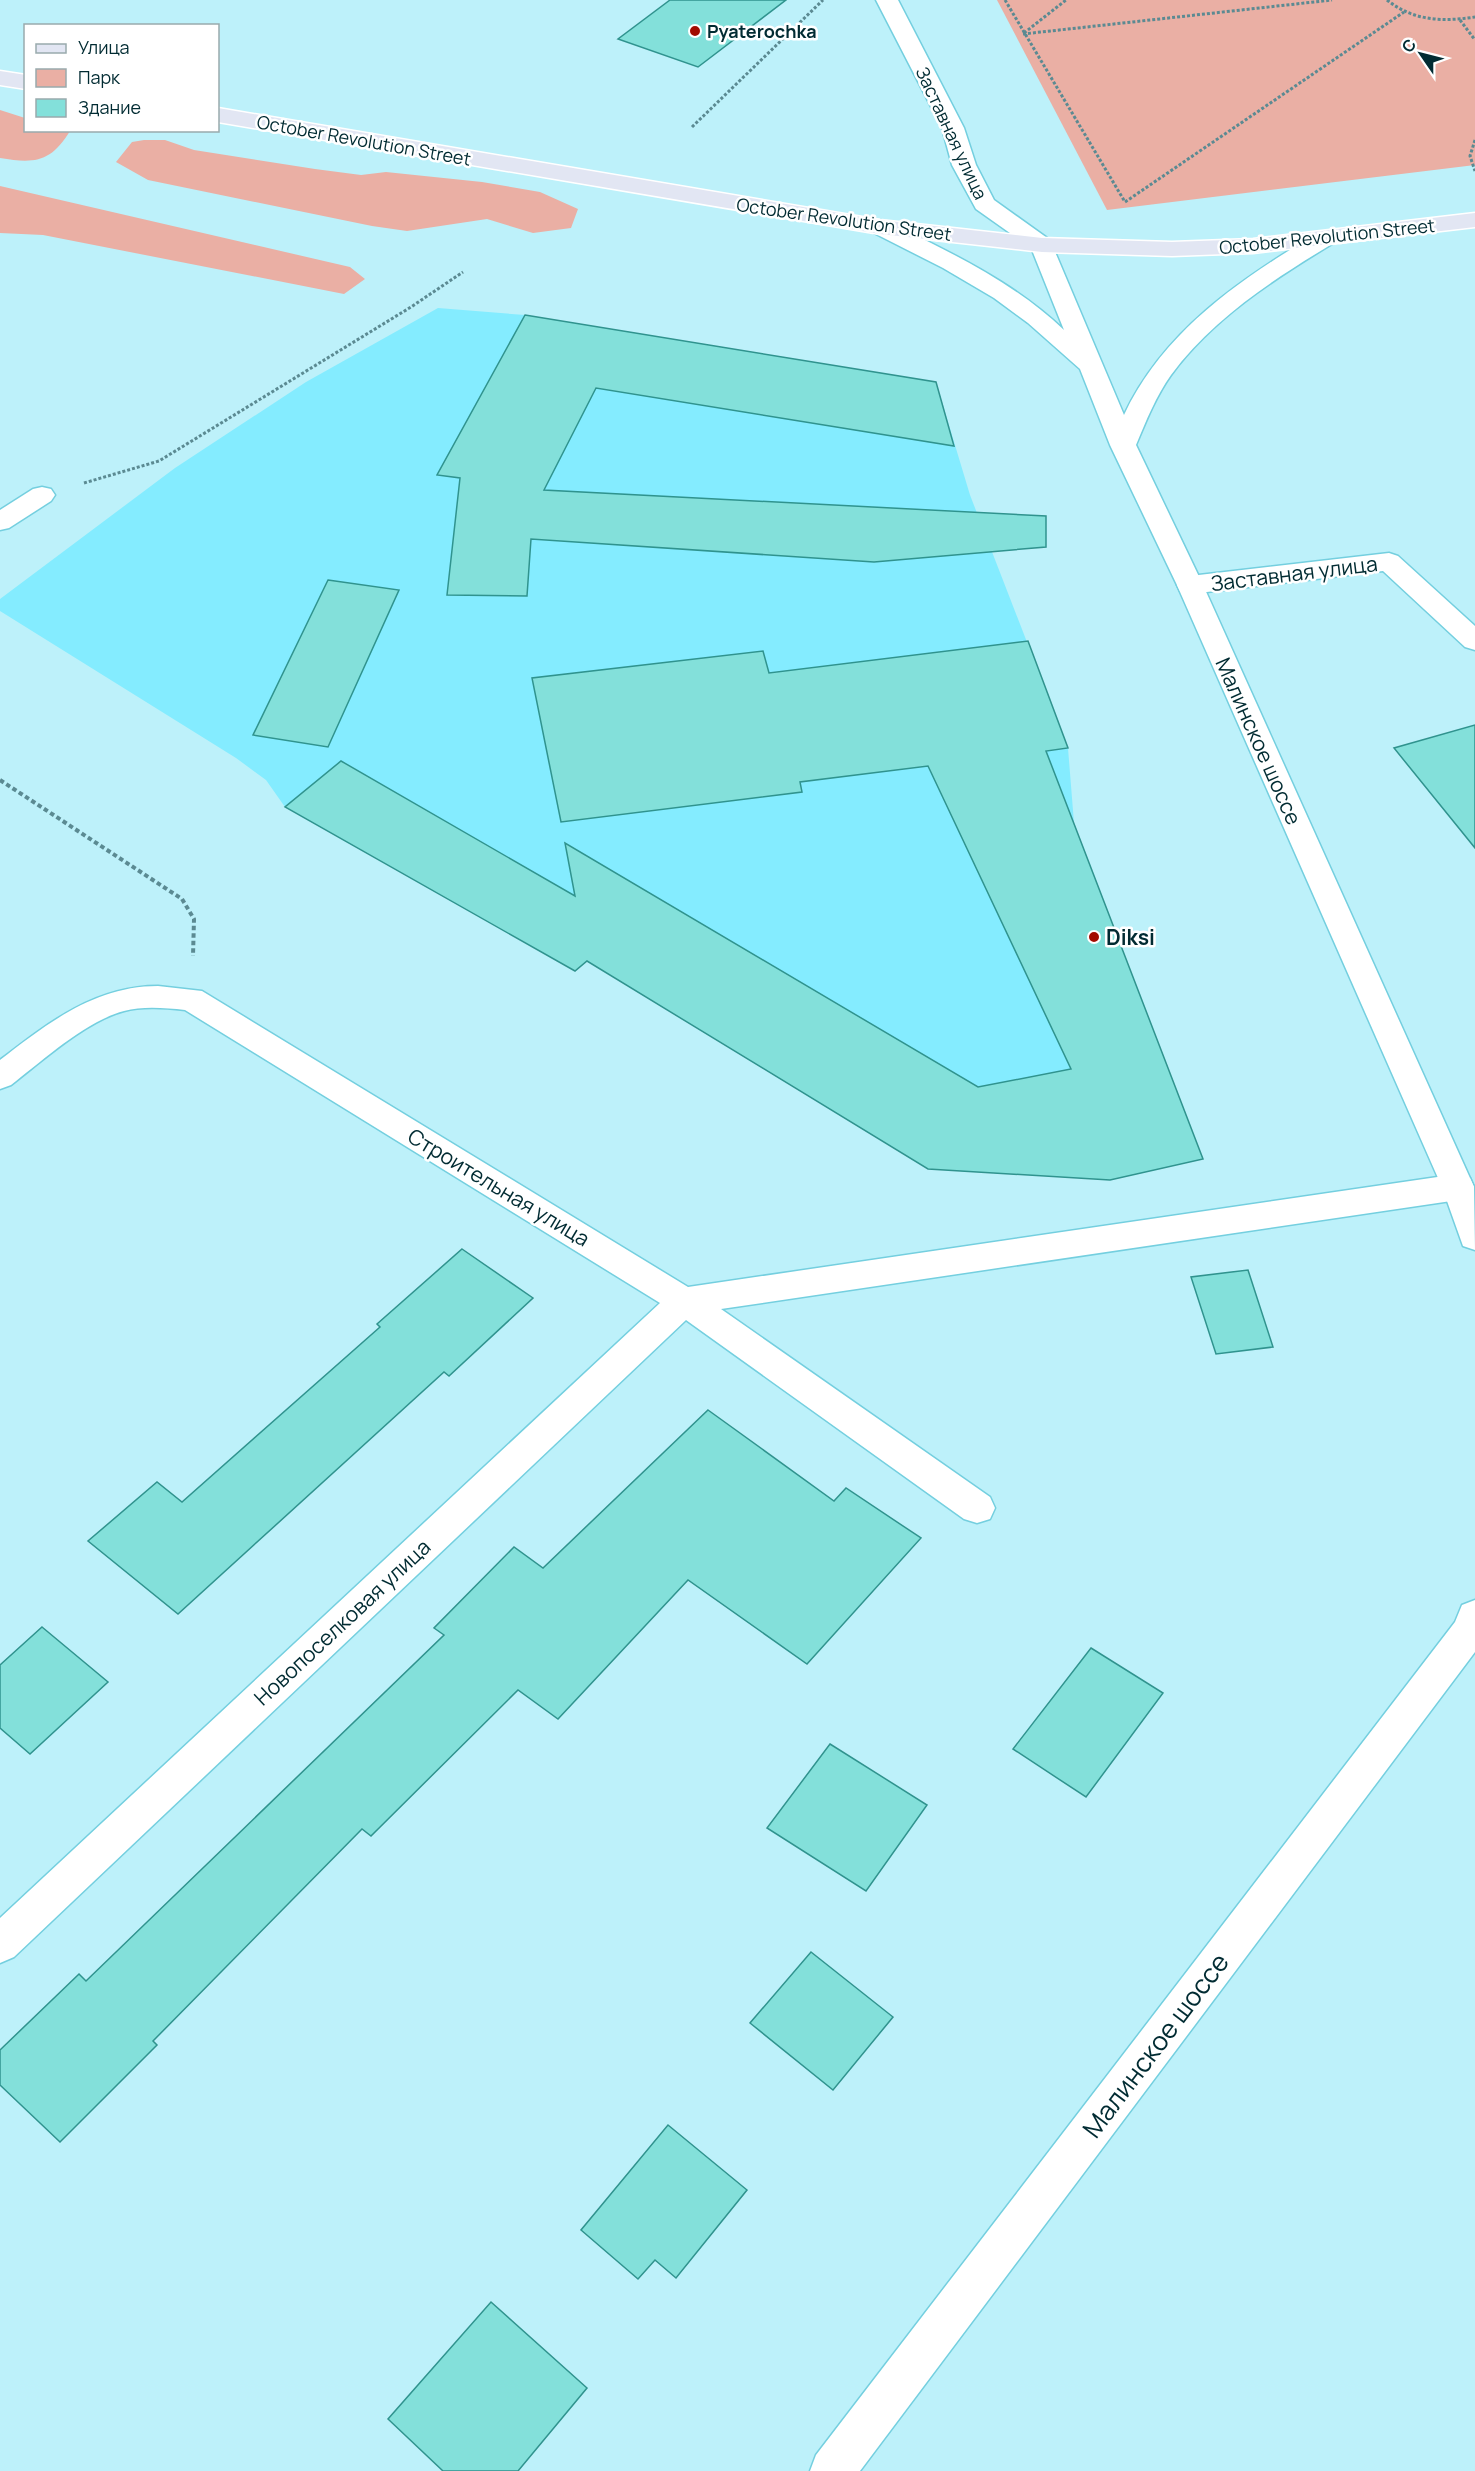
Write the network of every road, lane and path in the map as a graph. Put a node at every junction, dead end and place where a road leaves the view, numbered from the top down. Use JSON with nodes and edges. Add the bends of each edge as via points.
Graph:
{"nodes":[{"id":1,"x":823,"y":0,"type":"edge"},
{"id":2,"x":887,"y":0,"type":"edge"},
{"id":3,"x":1005,"y":0,"type":"edge"},
{"id":4,"x":1066,"y":0,"type":"edge"},
{"id":5,"x":1332,"y":0,"type":"edge"},
{"id":6,"x":1387,"y":0,"type":"edge"},
{"id":7,"x":1404,"y":12,"type":"junction"},
{"id":8,"x":1475,"y":17,"type":"edge"},
{"id":9,"x":1460,"y":20,"type":"junction"},
{"id":10,"x":1023,"y":34,"type":"junction"},
{"id":11,"x":1475,"y":40,"type":"edge"},
{"id":12,"x":0,"y":78,"type":"edge"},
{"id":13,"x":24,"y":82,"type":"edge"},
{"id":14,"x":219,"y":115,"type":"edge"},
{"id":15,"x":692,"y":127,"type":"dead end"},
{"id":16,"x":1475,"y":140,"type":"edge"},
{"id":17,"x":1475,"y":171,"type":"edge"},
{"id":18,"x":1475,"y":220,"type":"edge"},
{"id":19,"x":880,"y":227,"type":"junction"},
{"id":20,"x":1324,"y":239,"type":"junction"},
{"id":21,"x":1042,"y":245,"type":"junction"},
{"id":22,"x":464,"y":272,"type":"dead end"},
{"id":23,"x":1093,"y":370,"type":"junction"},
{"id":24,"x":1123,"y":445,"type":"junction"},
{"id":25,"x":42,"y":495,"type":"joint"},
{"id":26,"x":0,"y":522,"type":"edge"},
{"id":27,"x":1190,"y":585,"type":"junction"},
{"id":28,"x":1475,"y":641,"type":"edge"},
{"id":29,"x":0,"y":780,"type":"edge"},
{"id":30,"x":191,"y":999,"type":"junction"},
{"id":31,"x":0,"y":1077,"type":"edge"},
{"id":32,"x":1458,"y":1187,"type":"junction"},
{"id":33,"x":1475,"y":1237,"type":"edge"},
{"id":34,"x":684,"y":1301,"type":"junction"},
{"id":35,"x":977,"y":1508,"type":"dead end"},
{"id":36,"x":1473,"y":1629,"type":"edge"},
{"id":37,"x":0,"y":1944,"type":"edge"},
{"id":38,"x":832,"y":2471,"type":"edge"}],
"edges":[{"from":1,"to":15,"type":"path"},
{"from":2,"to":21,"type":"street","name":"Заставная улица","via":[[953,128],[964,165],[984,204]]},
{"from":3,"to":10,"type":"path"},
{"from":4,"to":10,"type":"path"},
{"from":5,"to":10,"type":"path"},
{"from":6,"to":7,"type":"path"},
{"from":7,"to":9,"type":"path"},
{"from":7,"to":10,"type":"path","via":[[1125,202]]},
{"from":8,"to":9,"type":"path"},
{"from":9,"to":11,"type":"path"},
{"from":12,"to":13,"type":"main road"},
{"from":14,"to":19,"type":"main road","name":"October Revolution Street"},
{"from":16,"to":17,"type":"path","via":[[1470,159]]},
{"from":18,"to":20,"type":"main road","name":"October Revolution Street"},
{"from":19,"to":21,"type":"main road","name":"October Revolution Street"},
{"from":19,"to":23,"type":"street","via":[[940,256],[1020,305]]},
{"from":20,"to":21,"type":"main road","name":"October Revolution Street","via":[[1172,249]]},
{"from":20,"to":24,"type":"street","via":[[1234,296],[1169,361],[1138,411]]},
{"from":21,"to":23,"type":"street","name":"Малинское шоссе"},
{"from":22,"to":25,"type":"path","via":[[159,461]]},
{"from":23,"to":24,"type":"street","name":"Малинское шоссе"},
{"from":24,"to":27,"type":"street","name":"Малинское шоссе"},
{"from":25,"to":26,"type":"street"},
{"from":27,"to":28,"type":"street","name":"Заставная улица","via":[[1389,562]]},
{"from":27,"to":32,"type":"street","name":"Малинское шоссе"},
{"from":29,"to":30,"type":"path","via":[[183,899],[194,919]]},
{"from":30,"to":31,"type":"street","via":[[124,999],[46,1042]]},
{"from":30,"to":34,"type":"street","name":"Строительная улица"},
{"from":32,"to":33,"type":"street","name":"Малинское шоссе"},
{"from":32,"to":34,"type":"street"},
{"from":34,"to":35,"type":"street","name":"Строительная улица"},
{"from":34,"to":37,"type":"street","name":"Новопоселковая улица"},
{"from":36,"to":38,"type":"street","name":"Малинское шоссе"}]}
